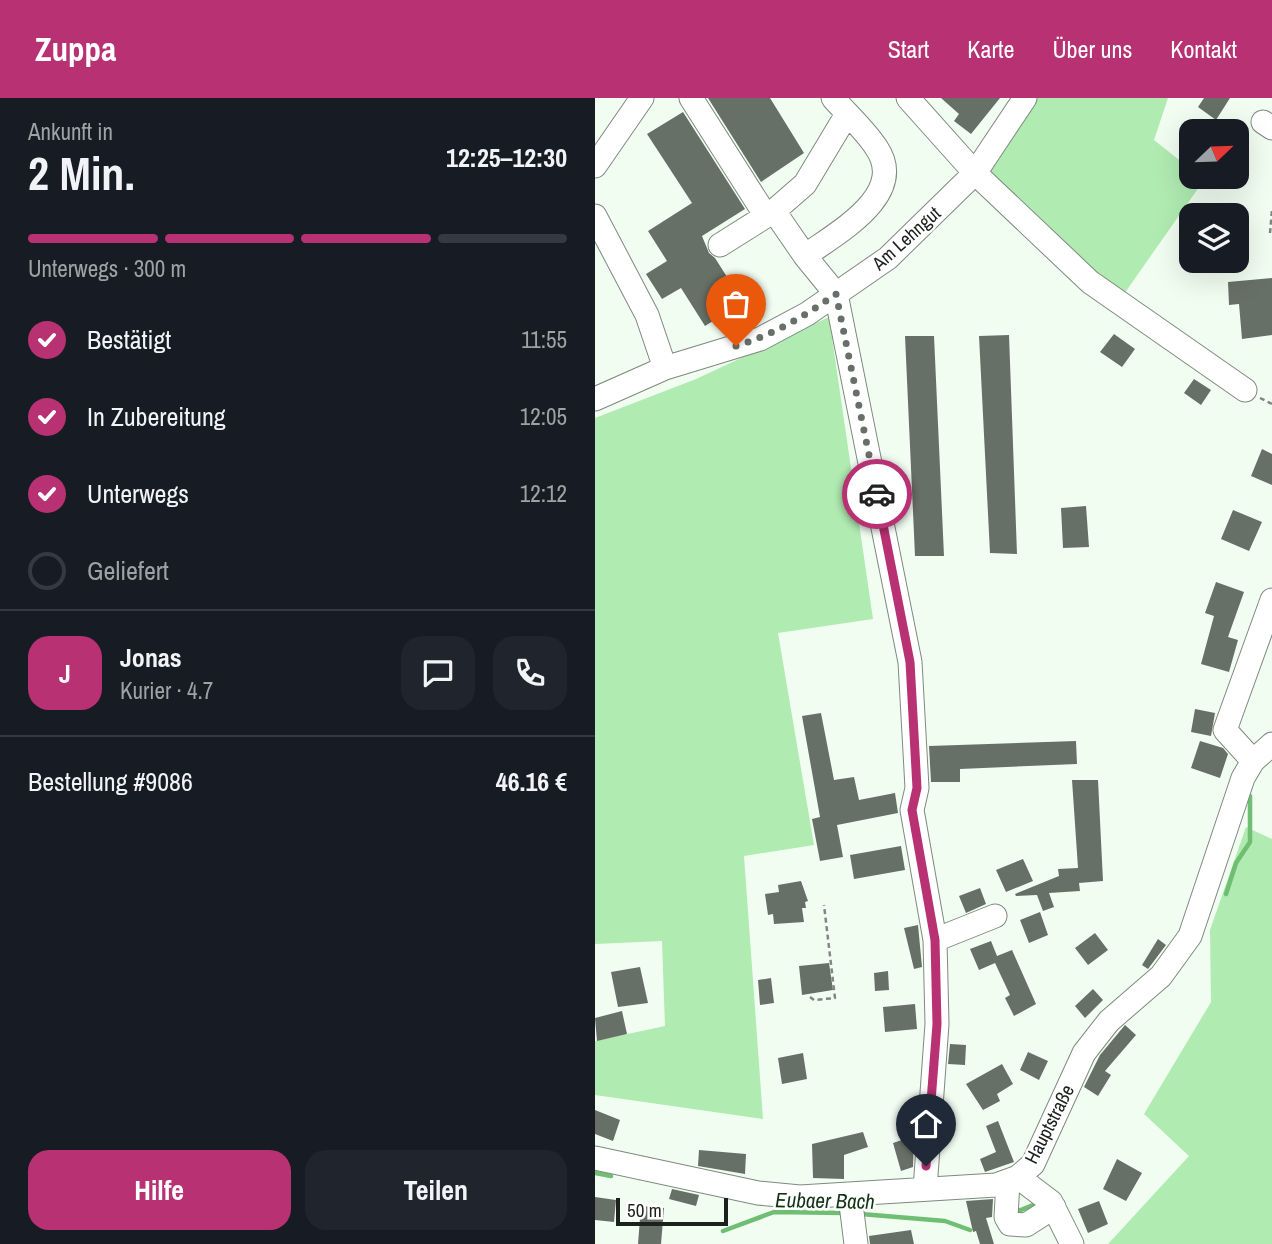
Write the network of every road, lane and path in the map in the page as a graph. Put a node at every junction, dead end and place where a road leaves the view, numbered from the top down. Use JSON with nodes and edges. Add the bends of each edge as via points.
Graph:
{"nodes":[{"id":1,"x":642,"y":98,"type":"edge"},
{"id":2,"x":691,"y":98,"type":"edge"},
{"id":3,"x":908,"y":98,"type":"edge"},
{"id":4,"x":1025,"y":98,"type":"edge"},
{"id":5,"x":840,"y":106,"type":"edge"},
{"id":6,"x":595,"y":166,"type":"edge"},
{"id":7,"x":975,"y":173,"type":"junction"},
{"id":8,"x":1272,"y":210,"type":"edge"},
{"id":9,"x":770,"y":214,"type":"junction"},
{"id":10,"x":595,"y":216,"type":"edge"},
{"id":11,"x":1270,"y":233,"type":"edge"},
{"id":12,"x":720,"y":245,"type":"dead end"},
{"id":13,"x":805,"y":256,"type":"junction"},
{"id":14,"x":836,"y":294,"type":"junction"},
{"id":15,"x":665,"y":368,"type":"junction"},
{"id":16,"x":1245,"y":390,"type":"dead end"},
{"id":17,"x":595,"y":399,"type":"edge"},
{"id":18,"x":1272,"y":600,"type":"edge"},
{"id":19,"x":1272,"y":744,"type":"edge"},
{"id":20,"x":1254,"y":761,"type":"junction"},
{"id":21,"x":824,"y":905,"type":"dead end"},
{"id":22,"x":995,"y":916,"type":"dead end"},
{"id":23,"x":935,"y":940,"type":"junction"},
{"id":24,"x":810,"y":997,"type":"dead end"},
{"id":25,"x":595,"y":1158,"type":"edge"},
{"id":26,"x":1013,"y":1179,"type":"junction"},
{"id":27,"x":925,"y":1189,"type":"junction"},
{"id":28,"x":1054,"y":1207,"type":"junction"},
{"id":29,"x":853,"y":1217,"type":"edge"},
{"id":30,"x":1072,"y":1244,"type":"edge"}],
"edges":[{"from":1,"to":6,"type":"street"},
{"from":2,"to":9,"type":"street"},
{"from":3,"to":7,"type":"street"},
{"from":4,"to":7,"type":"street","name":"Am Lehngut"},
{"from":5,"to":9,"type":"street","via":[[805,184]]},
{"from":5,"to":13,"type":"street","via":[[877,148],[885,165],[882,186],[867,211]]},
{"from":7,"to":14,"type":"street","name":"Am Lehngut","via":[[888,258]]},
{"from":7,"to":16,"type":"street","via":[[1090,282]]},
{"from":8,"to":11,"type":"path"},
{"from":9,"to":12,"type":"street"},
{"from":9,"to":13,"type":"street"},
{"from":10,"to":15,"type":"street","via":[[647,315]]},
{"from":13,"to":14,"type":"street"},
{"from":14,"to":15,"type":"street","name":"Am Lehngut","via":[[760,339]]},
{"from":14,"to":23,"type":"street","via":[[910,662],[917,788],[912,810]]},
{"from":15,"to":17,"type":"street","name":"Am Lehngut"},
{"from":18,"to":20,"type":"street","via":[[1224,730]]},
{"from":19,"to":20,"type":"street","name":"Hauptstraße"},
{"from":20,"to":26,"type":"street","name":"Hauptstraße","via":[[1243,778],[1190,936],[1161,976],[1109,1021],[1084,1053],[1033,1164]]},
{"from":21,"to":24,"type":"path","via":[[835,998]]},
{"from":22,"to":23,"type":"street"},
{"from":23,"to":27,"type":"street","via":[[937,1024]]},
{"from":25,"to":29,"type":"street","name":"Hauptstraße","via":[[758,1193],[800,1197]]},
{"from":26,"to":27,"type":"street","name":"Hauptstraße","via":[[996,1185]]},
{"from":26,"to":28,"type":"street"},
{"from":26,"to":28,"type":"street","via":[[1006,1217],[1010,1224],[1026,1225]]},
{"from":27,"to":29,"type":"street","name":"Hauptstraße"},
{"from":28,"to":30,"type":"street"}]}
